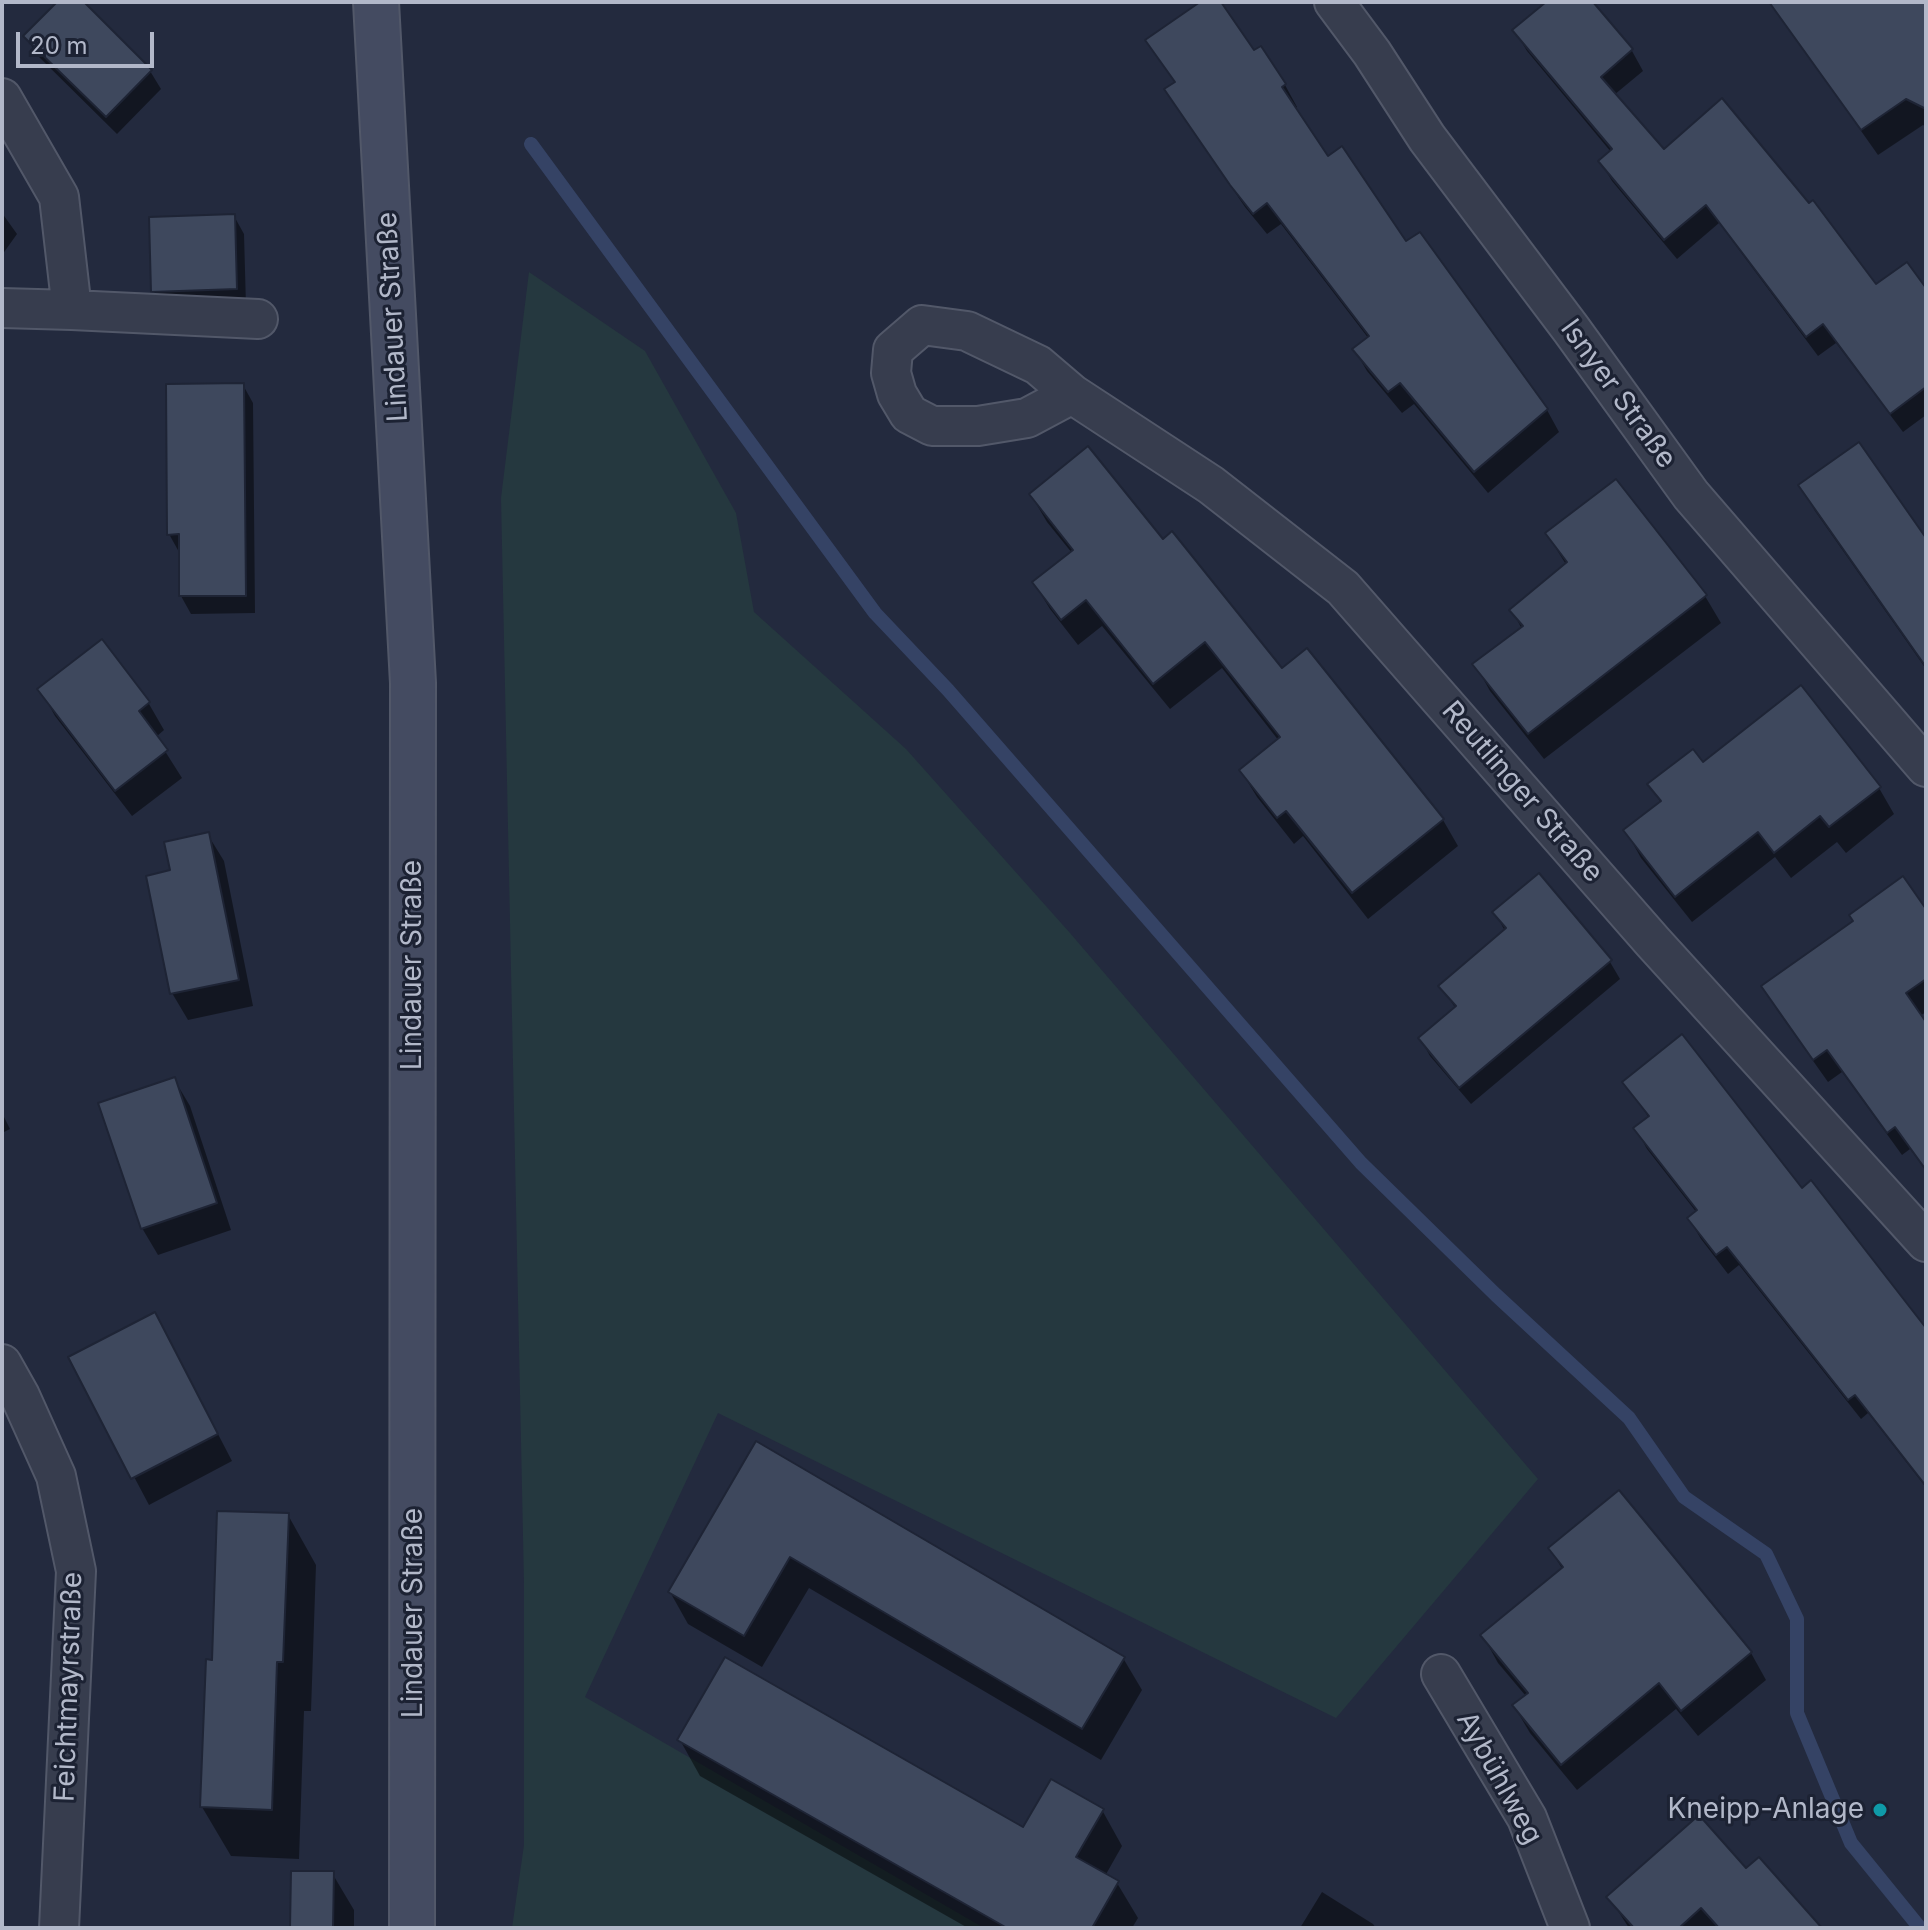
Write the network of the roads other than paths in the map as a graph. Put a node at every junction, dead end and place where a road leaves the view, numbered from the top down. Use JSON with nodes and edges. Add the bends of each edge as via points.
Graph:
{"nodes":[{"id":1,"x":376,"y":2,"type":"edge"},
{"id":2,"x":1334,"y":2,"type":"edge"},
{"id":3,"x":2,"y":98,"type":"edge"},
{"id":4,"x":2,"y":308,"type":"edge"},
{"id":5,"x":72,"y":310,"type":"junction"},
{"id":6,"x":258,"y":319,"type":"dead end"},
{"id":7,"x":1072,"y":394,"type":"dead end"},
{"id":8,"x":1926,"y":767,"type":"edge"},
{"id":9,"x":1926,"y":1242,"type":"edge"},
{"id":10,"x":2,"y":1364,"type":"edge"},
{"id":11,"x":1441,"y":1674,"type":"dead end"},
{"id":12,"x":59,"y":1928,"type":"edge"},
{"id":13,"x":412,"y":1928,"type":"edge"},
{"id":14,"x":1570,"y":1928,"type":"edge"}],
"edges":[{"from":1,"to":13,"type":"main road","name":"Lindauer Straße","via":[[413,683]]},
{"from":2,"to":8,"type":"street","name":"Isnyer Straße","via":[[1427,138],[1682,483]]},
{"from":3,"to":5,"type":"street","via":[[59,197]]},
{"from":4,"to":5,"type":"street"},
{"from":5,"to":6,"type":"street"},
{"from":7,"to":9,"type":"street","name":"Reutlinger Straße","via":[[1211,485],[1343,588],[1653,942]]},
{"from":10,"to":12,"type":"street","name":"Feichtmayrstraße","via":[[56,1476],[76,1571]]},
{"from":11,"to":14,"type":"street","name":"Aybühlweg","via":[[1527,1818]]}]}
